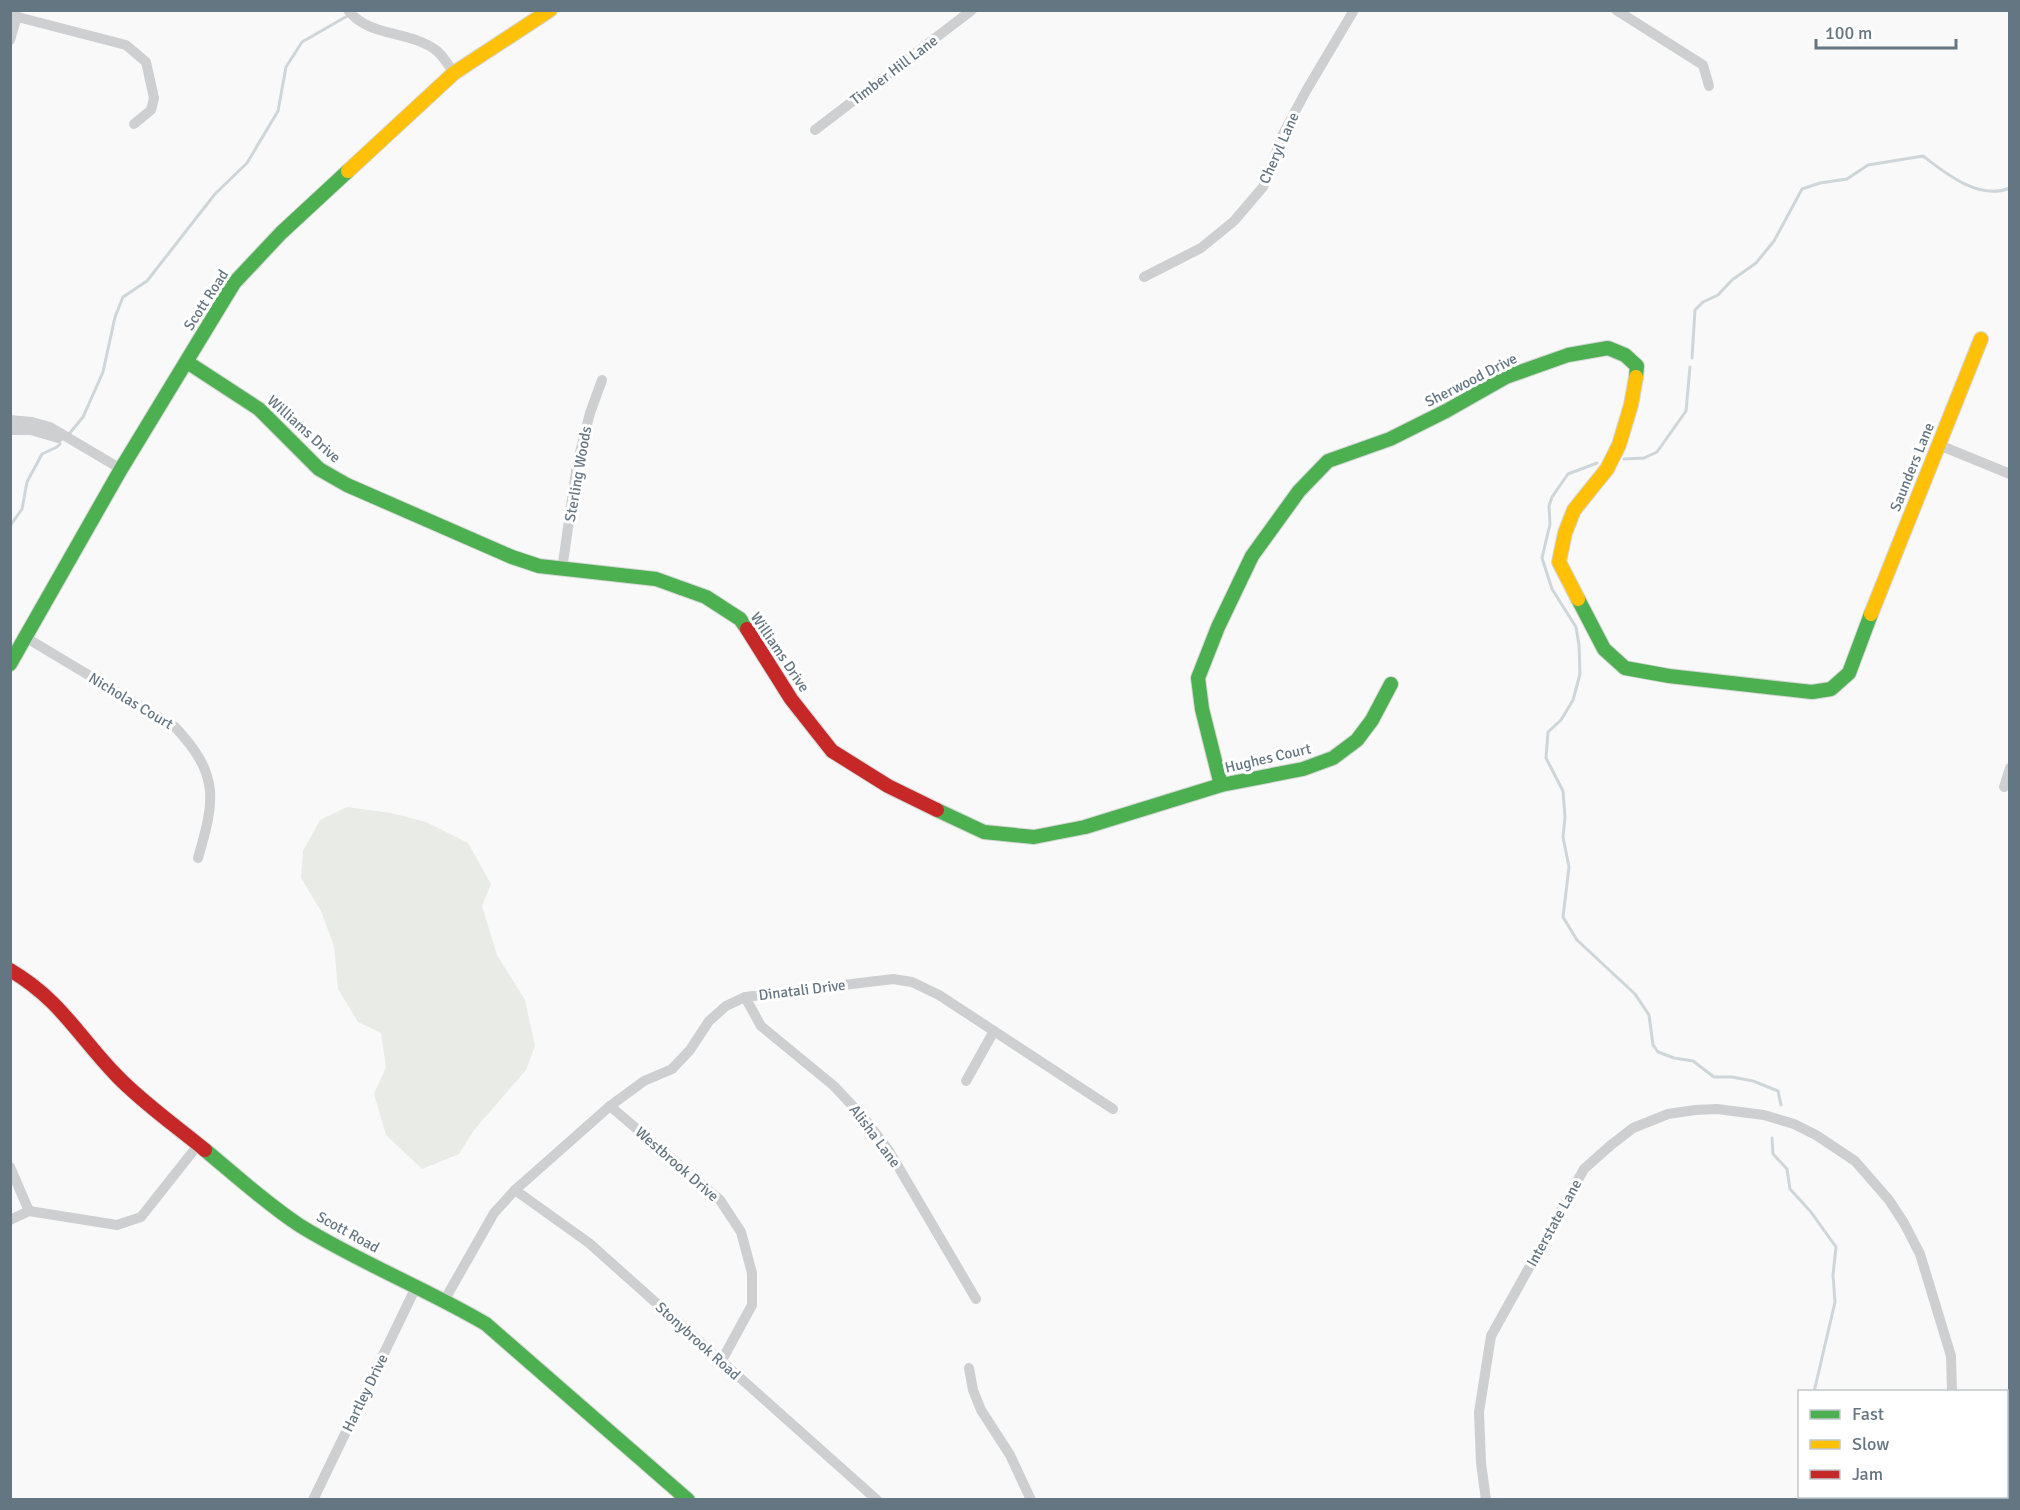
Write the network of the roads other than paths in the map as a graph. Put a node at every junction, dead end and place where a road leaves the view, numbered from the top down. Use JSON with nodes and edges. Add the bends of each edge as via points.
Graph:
{"nodes":[{"id":1,"x":550,"y":10,"type":"edge"},
{"id":2,"x":972,"y":10,"type":"edge"},
{"id":3,"x":1354,"y":10,"type":"edge"},
{"id":4,"x":1616,"y":10,"type":"edge"},
{"id":5,"x":350,"y":14,"type":"edge"},
{"id":6,"x":14,"y":16,"type":"edge"},
{"id":7,"x":10,"y":40,"type":"edge"},
{"id":8,"x":454,"y":73,"type":"junction"},
{"id":9,"x":1709,"y":86,"type":"dead end"},
{"id":10,"x":134,"y":124,"type":"dead end"},
{"id":11,"x":815,"y":130,"type":"dead end"},
{"id":12,"x":1144,"y":277,"type":"dead end"},
{"id":13,"x":1982,"y":339,"type":"dead end"},
{"id":14,"x":187,"y":362,"type":"junction"},
{"id":15,"x":602,"y":380,"type":"dead end"},
{"id":16,"x":10,"y":420,"type":"edge"},
{"id":17,"x":31,"y":426,"type":"junction"},
{"id":18,"x":10,"y":430,"type":"edge"},
{"id":19,"x":1939,"y":445,"type":"junction"},
{"id":20,"x":121,"y":469,"type":"junction"},
{"id":21,"x":2010,"y":474,"type":"edge"},
{"id":22,"x":562,"y":570,"type":"junction"},
{"id":23,"x":1874,"y":606,"type":"joint"},
{"id":24,"x":25,"y":637,"type":"junction"},
{"id":25,"x":10,"y":664,"type":"edge"},
{"id":26,"x":1391,"y":684,"type":"dead end"},
{"id":27,"x":2010,"y":768,"type":"edge"},
{"id":28,"x":1221,"y":785,"type":"junction"},
{"id":29,"x":2004,"y":787,"type":"dead end"},
{"id":30,"x":198,"y":858,"type":"dead end"},
{"id":31,"x":10,"y":970,"type":"edge"},
{"id":32,"x":746,"y":997,"type":"junction"},
{"id":33,"x":994,"y":1031,"type":"junction"},
{"id":34,"x":966,"y":1081,"type":"dead end"},
{"id":35,"x":610,"y":1106,"type":"junction"},
{"id":36,"x":1113,"y":1109,"type":"dead end"},
{"id":37,"x":198,"y":1145,"type":"junction"},
{"id":38,"x":10,"y":1167,"type":"edge"},
{"id":39,"x":515,"y":1190,"type":"junction"},
{"id":40,"x":29,"y":1211,"type":"junction"},
{"id":41,"x":10,"y":1220,"type":"edge"},
{"id":42,"x":416,"y":1287,"type":"junction"},
{"id":43,"x":976,"y":1299,"type":"dead end"},
{"id":44,"x":444,"y":1301,"type":"junction"},
{"id":45,"x":721,"y":1362,"type":"junction"},
{"id":46,"x":969,"y":1368,"type":"dead end"},
{"id":47,"x":1952,"y":1390,"type":"edge"},
{"id":48,"x":869,"y":1497,"type":"edge"},
{"id":49,"x":313,"y":1500,"type":"edge"},
{"id":50,"x":688,"y":1500,"type":"edge"},
{"id":51,"x":1031,"y":1500,"type":"edge"},
{"id":52,"x":1486,"y":1500,"type":"edge"}],
"edges":[{"from":1,"to":8,"type":"street","name":"Scott Road"},
{"from":2,"to":11,"type":"street","name":"Timber Hill Lane"},
{"from":3,"to":12,"type":"street","name":"Cheryl Lane","via":[[1306,91],[1263,187],[1234,221],[1201,248]]},
{"from":4,"to":9,"type":"street","via":[[1703,65]]},
{"from":5,"to":8,"type":"street","via":[[369,26],[419,41],[437,51]]},
{"from":6,"to":7,"type":"street"},
{"from":6,"to":10,"type":"street","via":[[126,45],[146,62],[154,98],[151,110]]},
{"from":8,"to":14,"type":"street","name":"Scott Road","via":[[249,267],[234,284]]},
{"from":13,"to":19,"type":"street","name":"Saunders Lane"},
{"from":14,"to":20,"type":"street","name":"Scott Road"},
{"from":14,"to":22,"type":"street","name":"Williams Drive","via":[[259,409],[319,469],[347,485],[512,557]]},
{"from":15,"to":22,"type":"street","name":"Sterling Woods","via":[[577,464]]},
{"from":16,"to":17,"type":"street"},
{"from":17,"to":18,"type":"street"},
{"from":17,"to":20,"type":"street","via":[[70,440]]},
{"from":19,"to":21,"type":"street"},
{"from":19,"to":23,"type":"street","name":"Saunders Lane"},
{"from":20,"to":24,"type":"street","name":"Scott Road"},
{"from":22,"to":28,"type":"street","name":"Williams Drive","via":[[656,579],[706,597],[740,619],[791,699],[832,751],[888,786],[984,832],[1034,837],[1085,827]]},
{"from":23,"to":28,"type":"street","name":"Sherwood Drive","via":[[1849,673],[1831,689],[1812,692],[1625,668],[1604,649],[1558,562],[1571,517],[1616,451],[1629,413],[1637,366],[1625,354],[1608,348],[1568,355],[1506,377],[1390,439],[1328,461],[1299,491],[1252,556],[1198,678]]},
{"from":24,"to":25,"type":"street","name":"Scott Road"},
{"from":24,"to":30,"type":"street","name":"Nicholas Court","via":[[176,727],[194,747],[206,770],[212,797]]},
{"from":26,"to":28,"type":"street","name":"Hughes Court","via":[[1367,727],[1333,758],[1303,770]]},
{"from":27,"to":29,"type":"street"},
{"from":31,"to":37,"type":"street","name":"Scott Road","via":[[55,1003],[112,1072]]},
{"from":32,"to":33,"type":"street","name":"Dinatali Drive","via":[[893,979],[912,982],[939,995]]},
{"from":32,"to":35,"type":"street","name":"Dinatali Drive","via":[[726,1006],[710,1021],[672,1069],[644,1081]]},
{"from":32,"to":43,"type":"street","name":"Alisha Lane","via":[[761,1026],[834,1086],[864,1118],[889,1151]]},
{"from":33,"to":34,"type":"street"},
{"from":33,"to":36,"type":"street","name":"Dinatali Drive"},
{"from":35,"to":39,"type":"street","name":"Dinatali Drive"},
{"from":35,"to":45,"type":"street","name":"Westbrook Drive","via":[[720,1200],[741,1232],[752,1273],[752,1305]]},
{"from":37,"to":40,"type":"street","via":[[141,1217],[117,1225]]},
{"from":37,"to":42,"type":"street","name":"Scott Road","via":[[298,1224]]},
{"from":38,"to":40,"type":"street"},
{"from":39,"to":44,"type":"street","name":"Dinatali Drive","via":[[494,1213]]},
{"from":39,"to":45,"type":"street","name":"Stonybrook Road","via":[[589,1243]]},
{"from":40,"to":41,"type":"street"},
{"from":42,"to":44,"type":"street","name":"Scott Road"},
{"from":42,"to":49,"type":"street","name":"Hartley Drive"},
{"from":44,"to":50,"type":"street","name":"Scott Road","via":[[494,1330]]},
{"from":45,"to":48,"type":"street","name":"Stonybrook Road"},
{"from":46,"to":51,"type":"street","via":[[981,1410],[1010,1455]]},
{"from":47,"to":52,"type":"street","name":"Interstate Lane","via":[[1951,1356],[1920,1254],[1889,1200],[1855,1161],[1816,1135],[1764,1115],[1717,1109],[1668,1114],[1633,1128],[1584,1169],[1491,1336],[1479,1412]]}]}
